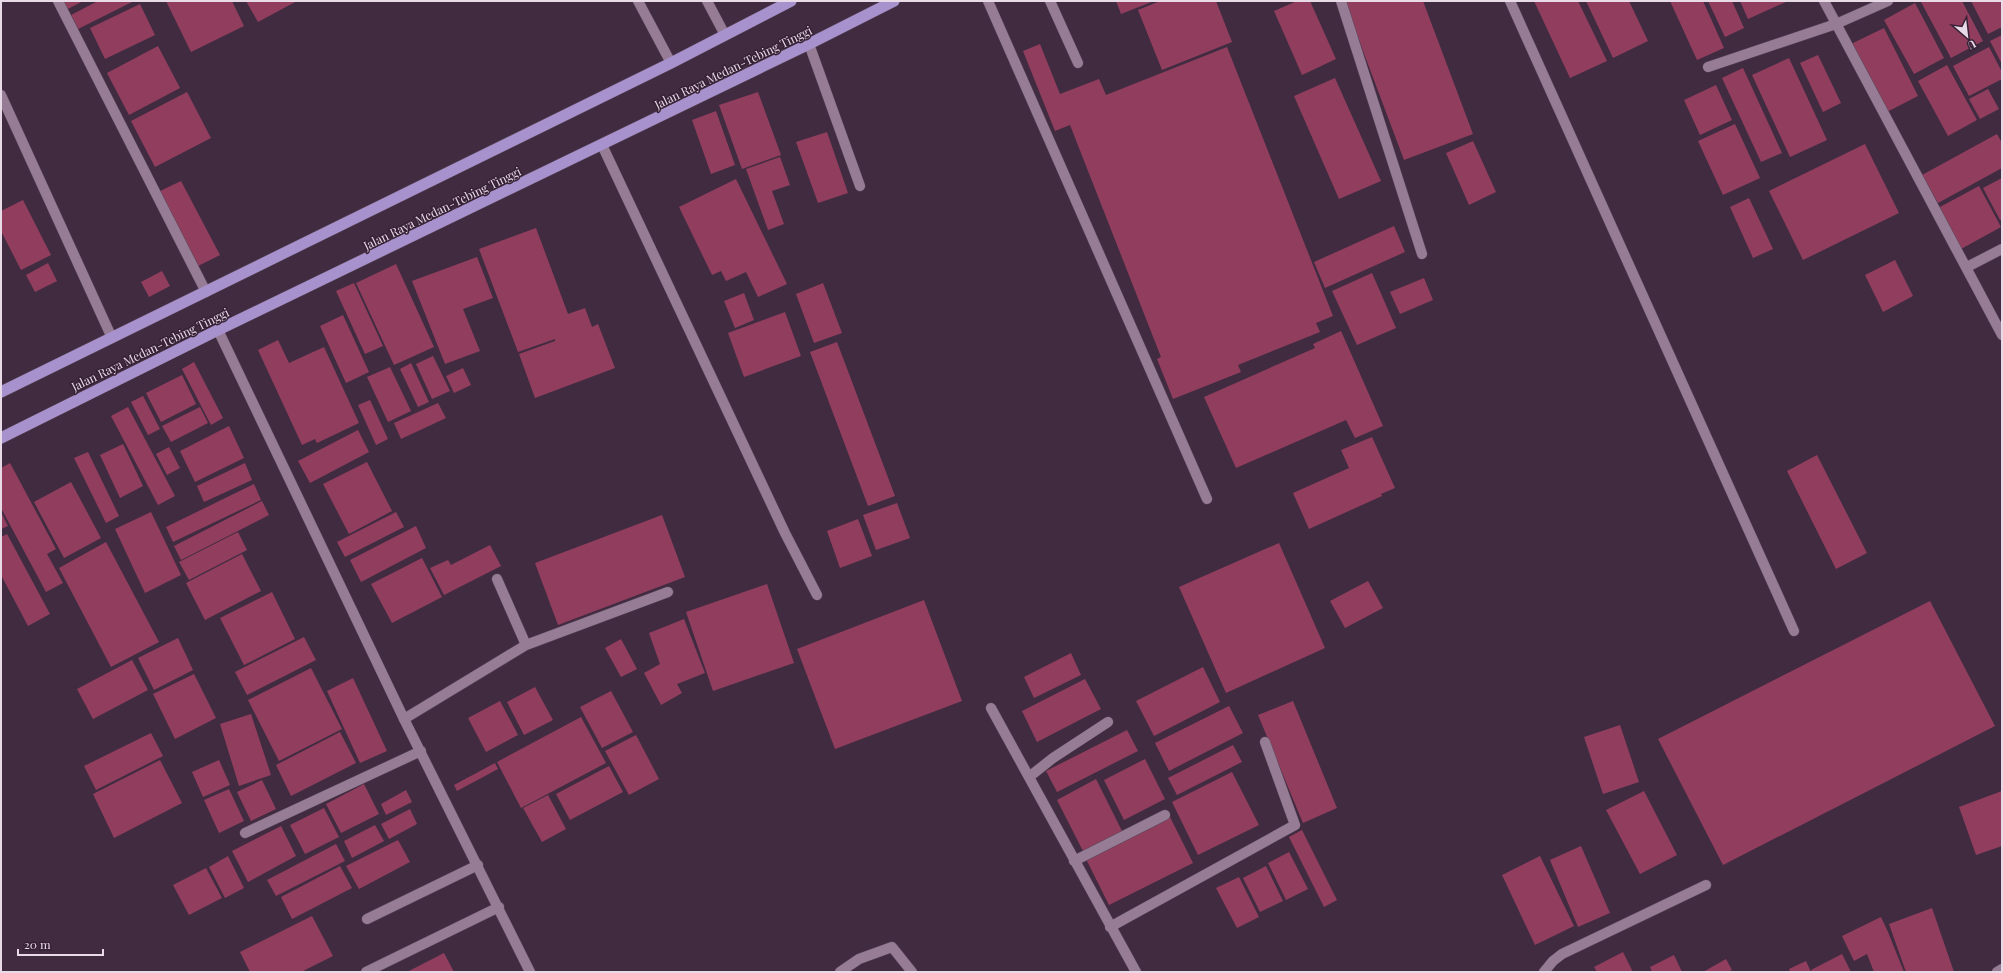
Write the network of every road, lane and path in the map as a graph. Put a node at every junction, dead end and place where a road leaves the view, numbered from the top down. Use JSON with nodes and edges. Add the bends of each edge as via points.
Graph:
{"nodes":[{"id":1,"x":58,"y":1,"type":"edge"},
{"id":2,"x":638,"y":1,"type":"edge"},
{"id":3,"x":707,"y":1,"type":"edge"},
{"id":4,"x":791,"y":1,"type":"edge"},
{"id":5,"x":894,"y":1,"type":"edge"},
{"id":6,"x":988,"y":1,"type":"edge"},
{"id":7,"x":1050,"y":1,"type":"edge"},
{"id":8,"x":1341,"y":1,"type":"edge"},
{"id":9,"x":1510,"y":1,"type":"edge"},
{"id":10,"x":1824,"y":1,"type":"edge"},
{"id":11,"x":1888,"y":1,"type":"edge"},
{"id":12,"x":1836,"y":24,"type":"junction"},
{"id":13,"x":725,"y":35,"type":"junction"},
{"id":14,"x":810,"y":44,"type":"junction"},
{"id":15,"x":670,"y":63,"type":"junction"},
{"id":16,"x":1078,"y":63,"type":"dead end"},
{"id":17,"x":1708,"y":67,"type":"dead end"},
{"id":18,"x":1,"y":95,"type":"edge"},
{"id":19,"x":602,"y":145,"type":"junction"},
{"id":20,"x":860,"y":186,"type":"dead end"},
{"id":21,"x":2002,"y":249,"type":"edge"},
{"id":22,"x":1422,"y":254,"type":"dead end"},
{"id":23,"x":1967,"y":267,"type":"junction"},
{"id":24,"x":206,"y":292,"type":"junction"},
{"id":25,"x":218,"y":330,"type":"junction"},
{"id":26,"x":2002,"y":335,"type":"edge"},
{"id":27,"x":112,"y":338,"type":"junction"},
{"id":28,"x":1,"y":392,"type":"edge"},
{"id":29,"x":1,"y":438,"type":"edge"},
{"id":30,"x":1206,"y":499,"type":"dead end"},
{"id":31,"x":497,"y":579,"type":"dead end"},
{"id":32,"x":668,"y":592,"type":"dead end"},
{"id":33,"x":817,"y":595,"type":"dead end"},
{"id":34,"x":1794,"y":632,"type":"dead end"},
{"id":35,"x":526,"y":645,"type":"junction"},
{"id":36,"x":991,"y":708,"type":"dead end"},
{"id":37,"x":404,"y":719,"type":"junction"},
{"id":38,"x":1108,"y":722,"type":"dead end"},
{"id":39,"x":1265,"y":742,"type":"dead end"},
{"id":40,"x":421,"y":751,"type":"junction"},
{"id":41,"x":1029,"y":777,"type":"junction"},
{"id":42,"x":1165,"y":815,"type":"dead end"},
{"id":43,"x":245,"y":832,"type":"dead end"},
{"id":44,"x":1074,"y":861,"type":"junction"},
{"id":45,"x":478,"y":866,"type":"junction"},
{"id":46,"x":1706,"y":885,"type":"dead end"},
{"id":47,"x":499,"y":907,"type":"junction"},
{"id":48,"x":368,"y":919,"type":"dead end"},
{"id":49,"x":1110,"y":927,"type":"junction"},
{"id":50,"x":2002,"y":969,"type":"edge"},
{"id":51,"x":366,"y":972,"type":"edge"},
{"id":52,"x":530,"y":972,"type":"edge"},
{"id":53,"x":840,"y":972,"type":"edge"},
{"id":54,"x":912,"y":972,"type":"edge"},
{"id":55,"x":1136,"y":972,"type":"edge"},
{"id":56,"x":1544,"y":972,"type":"edge"},
{"id":57,"x":1997,"y":972,"type":"edge"}],
"edges":[{"from":1,"to":24,"type":"street"},
{"from":2,"to":15,"type":"street"},
{"from":3,"to":13,"type":"street"},
{"from":4,"to":13,"type":"highway"},
{"from":5,"to":14,"type":"highway","name":"Jalan Raya Medan-Tebing Tinggi"},
{"from":6,"to":30,"type":"street"},
{"from":7,"to":16,"type":"street"},
{"from":8,"to":22,"type":"street"},
{"from":9,"to":34,"type":"street"},
{"from":10,"to":12,"type":"street"},
{"from":11,"to":12,"type":"street"},
{"from":12,"to":17,"type":"street"},
{"from":12,"to":23,"type":"street"},
{"from":13,"to":15,"type":"highway"},
{"from":14,"to":19,"type":"highway","name":"Jalan Raya Medan-Tebing Tinggi"},
{"from":14,"to":20,"type":"street"},
{"from":15,"to":24,"type":"highway"},
{"from":18,"to":27,"type":"street"},
{"from":19,"to":25,"type":"highway","name":"Jalan Raya Medan-Tebing Tinggi"},
{"from":19,"to":33,"type":"street"},
{"from":21,"to":23,"type":"street"},
{"from":23,"to":26,"type":"street"},
{"from":24,"to":27,"type":"highway"},
{"from":25,"to":29,"type":"highway","name":"Jalan Raya Medan-Tebing Tinggi"},
{"from":25,"to":37,"type":"street"},
{"from":27,"to":28,"type":"highway"},
{"from":31,"to":35,"type":"street"},
{"from":32,"to":35,"type":"street"},
{"from":35,"to":37,"type":"street"},
{"from":36,"to":41,"type":"street"},
{"from":37,"to":40,"type":"street"},
{"from":38,"to":41,"type":"street"},
{"from":39,"to":49,"type":"street","via":[[1295,825]]},
{"from":40,"to":43,"type":"street"},
{"from":40,"to":45,"type":"street"},
{"from":41,"to":44,"type":"street"},
{"from":42,"to":44,"type":"street"},
{"from":44,"to":49,"type":"street"},
{"from":45,"to":47,"type":"street"},
{"from":45,"to":48,"type":"street"},
{"from":46,"to":56,"type":"street","via":[[1562,954]]},
{"from":47,"to":51,"type":"street"},
{"from":47,"to":52,"type":"street"},
{"from":49,"to":55,"type":"street"},
{"from":50,"to":57,"type":"street"},
{"from":53,"to":54,"type":"street","via":[[859,959],[892,947]]}]}
